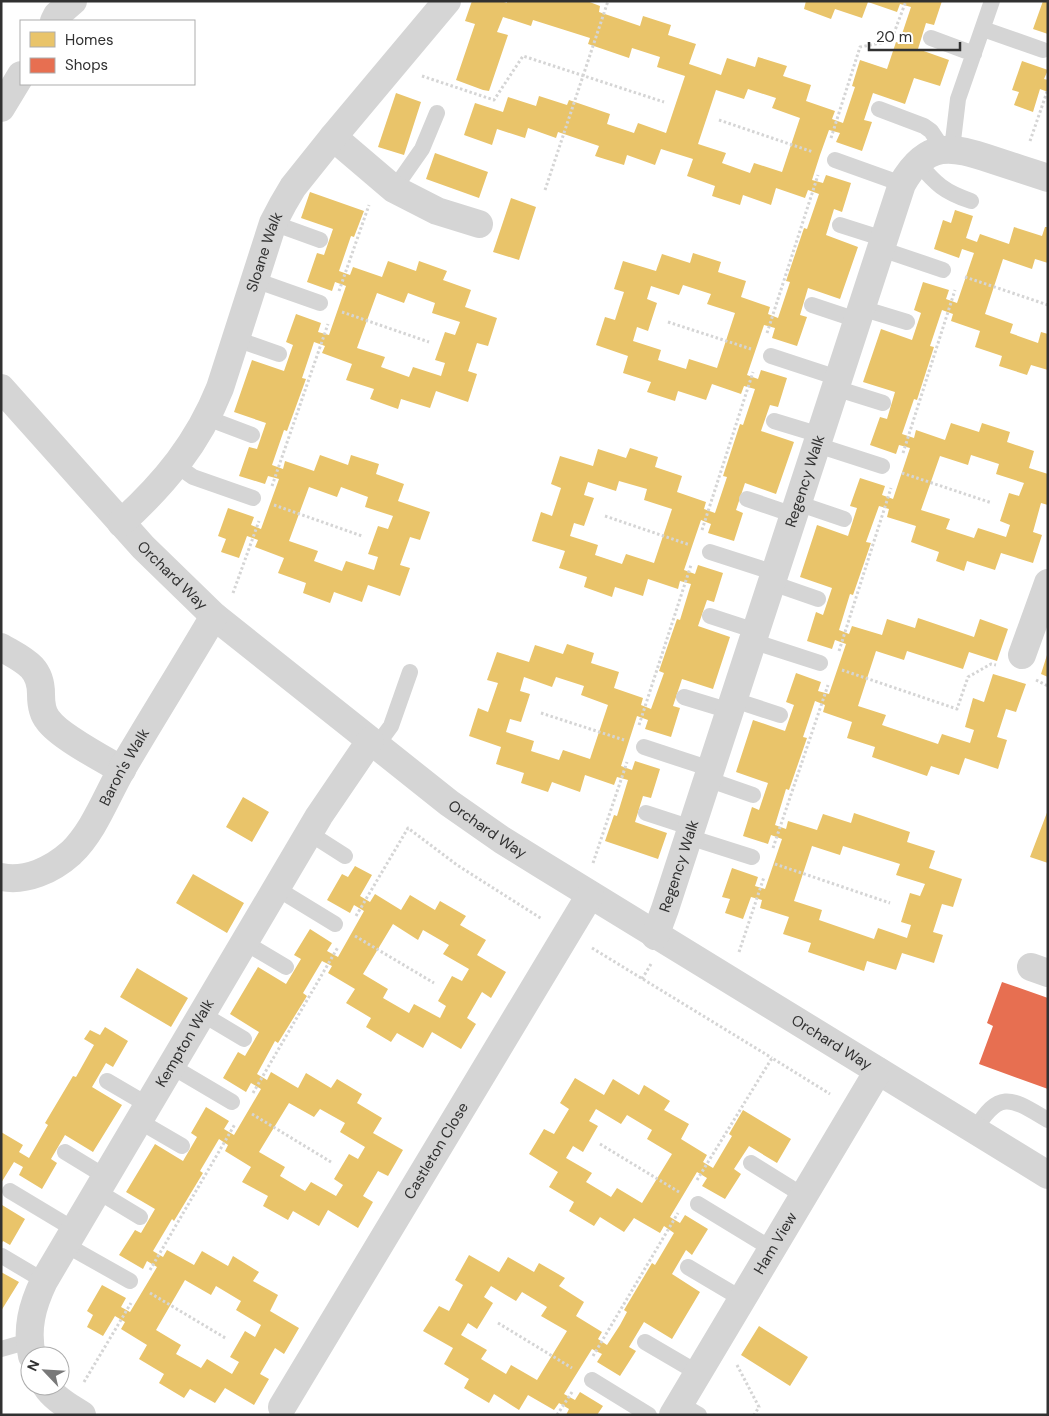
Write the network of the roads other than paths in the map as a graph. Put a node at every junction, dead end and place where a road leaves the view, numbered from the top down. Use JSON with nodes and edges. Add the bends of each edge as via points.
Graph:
{"nodes":[{"id":1,"x":73,"y":1,"type":"edge"},
{"id":2,"x":447,"y":1,"type":"edge"},
{"id":3,"x":992,"y":1,"type":"edge"},
{"id":4,"x":55,"y":20,"type":"edge"},
{"id":5,"x":983,"y":29,"type":"junction"},
{"id":6,"x":931,"y":38,"type":"dead end"},
{"id":7,"x":1043,"y":50,"type":"dead end"},
{"id":8,"x":974,"y":54,"type":"junction"},
{"id":9,"x":20,"y":77,"type":"edge"},
{"id":10,"x":1,"y":108,"type":"edge"},
{"id":11,"x":879,"y":108,"type":"dead end"},
{"id":12,"x":437,"y":114,"type":"dead end"},
{"id":13,"x":333,"y":137,"type":"junction"},
{"id":14,"x":948,"y":149,"type":"junction"},
{"id":15,"x":835,"y":160,"type":"dead end"},
{"id":16,"x":910,"y":174,"type":"junction"},
{"id":17,"x":1048,"y":178,"type":"edge"},
{"id":18,"x":389,"y":185,"type":"junction"},
{"id":19,"x":971,"y":201,"type":"dead end"},
{"id":20,"x":273,"y":223,"type":"junction"},
{"id":21,"x":479,"y":224,"type":"dead end"},
{"id":22,"x":840,"y":225,"type":"dead end"},
{"id":23,"x":320,"y":240,"type":"dead end"},
{"id":24,"x":882,"y":244,"type":"junction"},
{"id":25,"x":943,"y":270,"type":"dead end"},
{"id":26,"x":256,"y":280,"type":"junction"},
{"id":27,"x":320,"y":303,"type":"dead end"},
{"id":28,"x":812,"y":305,"type":"dead end"},
{"id":29,"x":859,"y":314,"type":"junction"},
{"id":30,"x":907,"y":322,"type":"dead end"},
{"id":31,"x":236,"y":339,"type":"junction"},
{"id":32,"x":279,"y":354,"type":"dead end"},
{"id":33,"x":771,"y":356,"type":"dead end"},
{"id":34,"x":837,"y":383,"type":"junction"},
{"id":35,"x":1,"y":388,"type":"edge"},
{"id":36,"x":883,"y":404,"type":"dead end"},
{"id":37,"x":207,"y":418,"type":"junction"},
{"id":38,"x":774,"y":421,"type":"dead end"},
{"id":39,"x":252,"y":434,"type":"dead end"},
{"id":40,"x":818,"y":440,"type":"junction"},
{"id":41,"x":176,"y":465,"type":"junction"},
{"id":42,"x":882,"y":466,"type":"dead end"},
{"id":43,"x":252,"y":498,"type":"dead end"},
{"id":44,"x":747,"y":499,"type":"dead end"},
{"id":45,"x":796,"y":509,"type":"junction"},
{"id":46,"x":844,"y":519,"type":"dead end"},
{"id":47,"x":121,"y":523,"type":"junction"},
{"id":48,"x":710,"y":552,"type":"dead end"},
{"id":49,"x":773,"y":578,"type":"junction"},
{"id":50,"x":1048,"y":583,"type":"edge"},
{"id":51,"x":818,"y":599,"type":"dead end"},
{"id":52,"x":223,"y":606,"type":"junction"},
{"id":53,"x":710,"y":616,"type":"dead end"},
{"id":54,"x":1040,"y":631,"type":"edge"},
{"id":55,"x":754,"y":636,"type":"junction"},
{"id":56,"x":1,"y":648,"type":"edge"},
{"id":57,"x":1010,"y":661,"type":"road end"},
{"id":58,"x":820,"y":664,"type":"dead end"},
{"id":59,"x":410,"y":672,"type":"dead end"},
{"id":60,"x":684,"y":697,"type":"dead end"},
{"id":61,"x":732,"y":706,"type":"junction"},
{"id":62,"x":780,"y":715,"type":"dead end"},
{"id":63,"x":374,"y":743,"type":"junction"},
{"id":64,"x":644,"y":747,"type":"dead end"},
{"id":65,"x":122,"y":770,"type":"junction"},
{"id":66,"x":709,"y":774,"type":"junction"},
{"id":67,"x":753,"y":795,"type":"dead end"},
{"id":68,"x":646,"y":813,"type":"dead end"},
{"id":69,"x":309,"y":833,"type":"junction"},
{"id":70,"x":690,"y":833,"type":"junction"},
{"id":71,"x":346,"y":856,"type":"dead end"},
{"id":72,"x":752,"y":857,"type":"dead end"},
{"id":73,"x":1,"y":878,"type":"edge"},
{"id":74,"x":276,"y":888,"type":"junction"},
{"id":75,"x":590,"y":895,"type":"junction"},
{"id":76,"x":343,"y":929,"type":"road end"},
{"id":77,"x":655,"y":936,"type":"junction"},
{"id":78,"x":244,"y":942,"type":"junction"},
{"id":79,"x":286,"y":967,"type":"dead end"},
{"id":80,"x":202,"y":1014,"type":"junction"},
{"id":81,"x":244,"y":1039,"type":"dead end"},
{"id":82,"x":171,"y":1066,"type":"junction"},
{"id":83,"x":878,"y":1071,"type":"junction"},
{"id":84,"x":107,"y":1081,"type":"dead end"},
{"id":85,"x":235,"y":1110,"type":"road end"},
{"id":86,"x":144,"y":1113,"type":"junction"},
{"id":87,"x":1048,"y":1120,"type":"edge"},
{"id":88,"x":975,"y":1130,"type":"junction"},
{"id":89,"x":182,"y":1146,"type":"dead end"},
{"id":90,"x":65,"y":1152,"type":"dead end"},
{"id":91,"x":750,"y":1163,"type":"dead end"},
{"id":92,"x":1048,"y":1175,"type":"edge"},
{"id":93,"x":101,"y":1184,"type":"junction"},
{"id":94,"x":10,"y":1191,"type":"dead end"},
{"id":95,"x":804,"y":1196,"type":"junction"},
{"id":96,"x":698,"y":1204,"type":"dead end"},
{"id":97,"x":140,"y":1217,"type":"dead end"},
{"id":98,"x":70,"y":1237,"type":"junction"},
{"id":99,"x":772,"y":1249,"type":"junction"},
{"id":100,"x":2,"y":1256,"type":"edge"},
{"id":101,"x":688,"y":1268,"type":"dead end"},
{"id":102,"x":130,"y":1281,"type":"dead end"},
{"id":103,"x":44,"y":1282,"type":"junction"},
{"id":104,"x":742,"y":1299,"type":"junction"},
{"id":105,"x":645,"y":1342,"type":"dead end"},
{"id":106,"x":31,"y":1346,"type":"edge"},
{"id":107,"x":20,"y":1348,"type":"edge"},
{"id":108,"x":1,"y":1349,"type":"edge"},
{"id":109,"x":698,"y":1373,"type":"junction"},
{"id":110,"x":585,"y":1376,"type":"road end"},
{"id":111,"x":56,"y":1396,"type":"edge"},
{"id":112,"x":282,"y":1407,"type":"dead end"},
{"id":113,"x":76,"y":1411,"type":"edge"},
{"id":114,"x":684,"y":1411,"type":"edge"},
{"id":115,"x":649,"y":1415,"type":"edge"}],
"edges":[{"from":1,"to":4,"type":"street"},
{"from":2,"to":13,"type":"street","name":"Sloane Walk"},
{"from":3,"to":5,"type":"lane"},
{"from":5,"to":7,"type":"lane"},
{"from":5,"to":8,"type":"lane"},
{"from":6,"to":8,"type":"lane"},
{"from":8,"to":14,"type":"lane","via":[[958,99]]},
{"from":9,"to":10,"type":"street"},
{"from":11,"to":14,"type":"lane","via":[[924,126]]},
{"from":12,"to":18,"type":"lane","via":[[422,149]]},
{"from":13,"to":18,"type":"street"},
{"from":13,"to":20,"type":"street","name":"Sloane Walk","via":[[293,187]]},
{"from":14,"to":16,"type":"street","via":[[929,154]]},
{"from":14,"to":17,"type":"street","via":[[963,150]]},
{"from":15,"to":16,"type":"lane"},
{"from":16,"to":19,"type":"lane"},
{"from":16,"to":24,"type":"street","name":"Regency Walk"},
{"from":18,"to":21,"type":"street","via":[[437,211]]},
{"from":20,"to":23,"type":"lane"},
{"from":20,"to":26,"type":"street","name":"Sloane Walk"},
{"from":22,"to":24,"type":"lane"},
{"from":24,"to":25,"type":"lane"},
{"from":24,"to":29,"type":"street","name":"Regency Walk"},
{"from":26,"to":27,"type":"lane"},
{"from":26,"to":31,"type":"street","name":"Sloane Walk"},
{"from":28,"to":29,"type":"lane"},
{"from":29,"to":30,"type":"lane"},
{"from":29,"to":34,"type":"street","name":"Regency Walk"},
{"from":31,"to":32,"type":"lane"},
{"from":31,"to":37,"type":"street","name":"Sloane Walk"},
{"from":33,"to":34,"type":"lane"},
{"from":34,"to":36,"type":"lane"},
{"from":34,"to":40,"type":"street","name":"Regency Walk"},
{"from":35,"to":47,"type":"street","name":"Orchard Way"},
{"from":37,"to":39,"type":"lane"},
{"from":37,"to":41,"type":"street","name":"Sloane Walk"},
{"from":38,"to":40,"type":"lane"},
{"from":40,"to":42,"type":"lane"},
{"from":40,"to":45,"type":"street","name":"Regency Walk"},
{"from":41,"to":43,"type":"lane","via":[[193,477]]},
{"from":41,"to":47,"type":"street","name":"Sloane Walk","via":[[149,498]]},
{"from":44,"to":45,"type":"lane"},
{"from":45,"to":46,"type":"lane"},
{"from":45,"to":49,"type":"street","name":"Regency Walk"},
{"from":47,"to":52,"type":"street","name":"Orchard Way","via":[[163,568]]},
{"from":48,"to":49,"type":"lane"},
{"from":49,"to":51,"type":"lane"},
{"from":49,"to":55,"type":"street","name":"Regency Walk"},
{"from":50,"to":54,"type":"street"},
{"from":52,"to":63,"type":"street","name":"Orchard Way"},
{"from":52,"to":65,"type":"street","name":"Baron's Walk"},
{"from":53,"to":55,"type":"lane"},
{"from":54,"to":57,"type":"street"},
{"from":55,"to":58,"type":"lane"},
{"from":55,"to":61,"type":"street","name":"Regency Walk"},
{"from":56,"to":65,"type":"street","via":[[27,663],[37,673],[41,684],[41,705],[46,719],[55,729]]},
{"from":59,"to":63,"type":"lane","via":[[391,726]]},
{"from":60,"to":61,"type":"lane"},
{"from":61,"to":62,"type":"lane"},
{"from":61,"to":66,"type":"street","name":"Regency Walk"},
{"from":63,"to":69,"type":"street","name":"Kempton Walk","via":[[339,784]]},
{"from":63,"to":75,"type":"street","name":"Orchard Way","via":[[476,823]]},
{"from":64,"to":66,"type":"lane"},
{"from":65,"to":73,"type":"street","name":"Baron's Walk","via":[[86,835],[70,853],[38,874]]},
{"from":66,"to":67,"type":"lane"},
{"from":66,"to":70,"type":"street","name":"Regency Walk"},
{"from":68,"to":70,"type":"lane"},
{"from":69,"to":71,"type":"lane"},
{"from":69,"to":74,"type":"street","name":"Kempton Walk"},
{"from":70,"to":72,"type":"lane"},
{"from":70,"to":77,"type":"street","name":"Regency Walk"},
{"from":74,"to":76,"type":"lane"},
{"from":74,"to":78,"type":"street","name":"Kempton Walk"},
{"from":75,"to":77,"type":"street","name":"Orchard Way"},
{"from":75,"to":112,"type":"street","name":"Castleton Close"},
{"from":77,"to":83,"type":"street","name":"Orchard Way"},
{"from":78,"to":79,"type":"lane"},
{"from":78,"to":80,"type":"street","name":"Kempton Walk"},
{"from":80,"to":81,"type":"lane"},
{"from":80,"to":82,"type":"street","name":"Kempton Walk"},
{"from":82,"to":85,"type":"lane"},
{"from":82,"to":86,"type":"street","name":"Kempton Walk"},
{"from":83,"to":88,"type":"street","name":"Orchard Way"},
{"from":83,"to":95,"type":"street","name":"Ham View"},
{"from":84,"to":86,"type":"lane"},
{"from":86,"to":89,"type":"lane"},
{"from":86,"to":93,"type":"street","name":"Kempton Walk"},
{"from":87,"to":88,"type":"lane","via":[[1018,1102],[1006,1100],[995,1104]]},
{"from":88,"to":92,"type":"street","name":"Orchard Way"},
{"from":90,"to":93,"type":"lane"},
{"from":91,"to":95,"type":"lane"},
{"from":93,"to":97,"type":"lane"},
{"from":93,"to":98,"type":"street","name":"Kempton Walk"},
{"from":94,"to":98,"type":"lane"},
{"from":95,"to":99,"type":"street","name":"Ham View"},
{"from":96,"to":99,"type":"lane"},
{"from":98,"to":102,"type":"lane"},
{"from":98,"to":103,"type":"street","name":"Kempton Walk"},
{"from":99,"to":104,"type":"street","name":"Ham View"},
{"from":100,"to":103,"type":"lane"},
{"from":101,"to":104,"type":"lane"},
{"from":103,"to":106,"type":"street","name":"Kempton Walk","via":[[34,1301],[30,1321]]},
{"from":104,"to":109,"type":"street","name":"Ham View"},
{"from":105,"to":109,"type":"lane"},
{"from":107,"to":108,"type":"lane"},
{"from":109,"to":114,"type":"street","name":"Ham View"},
{"from":110,"to":115,"type":"lane"},
{"from":111,"to":113,"type":"street"}]}
